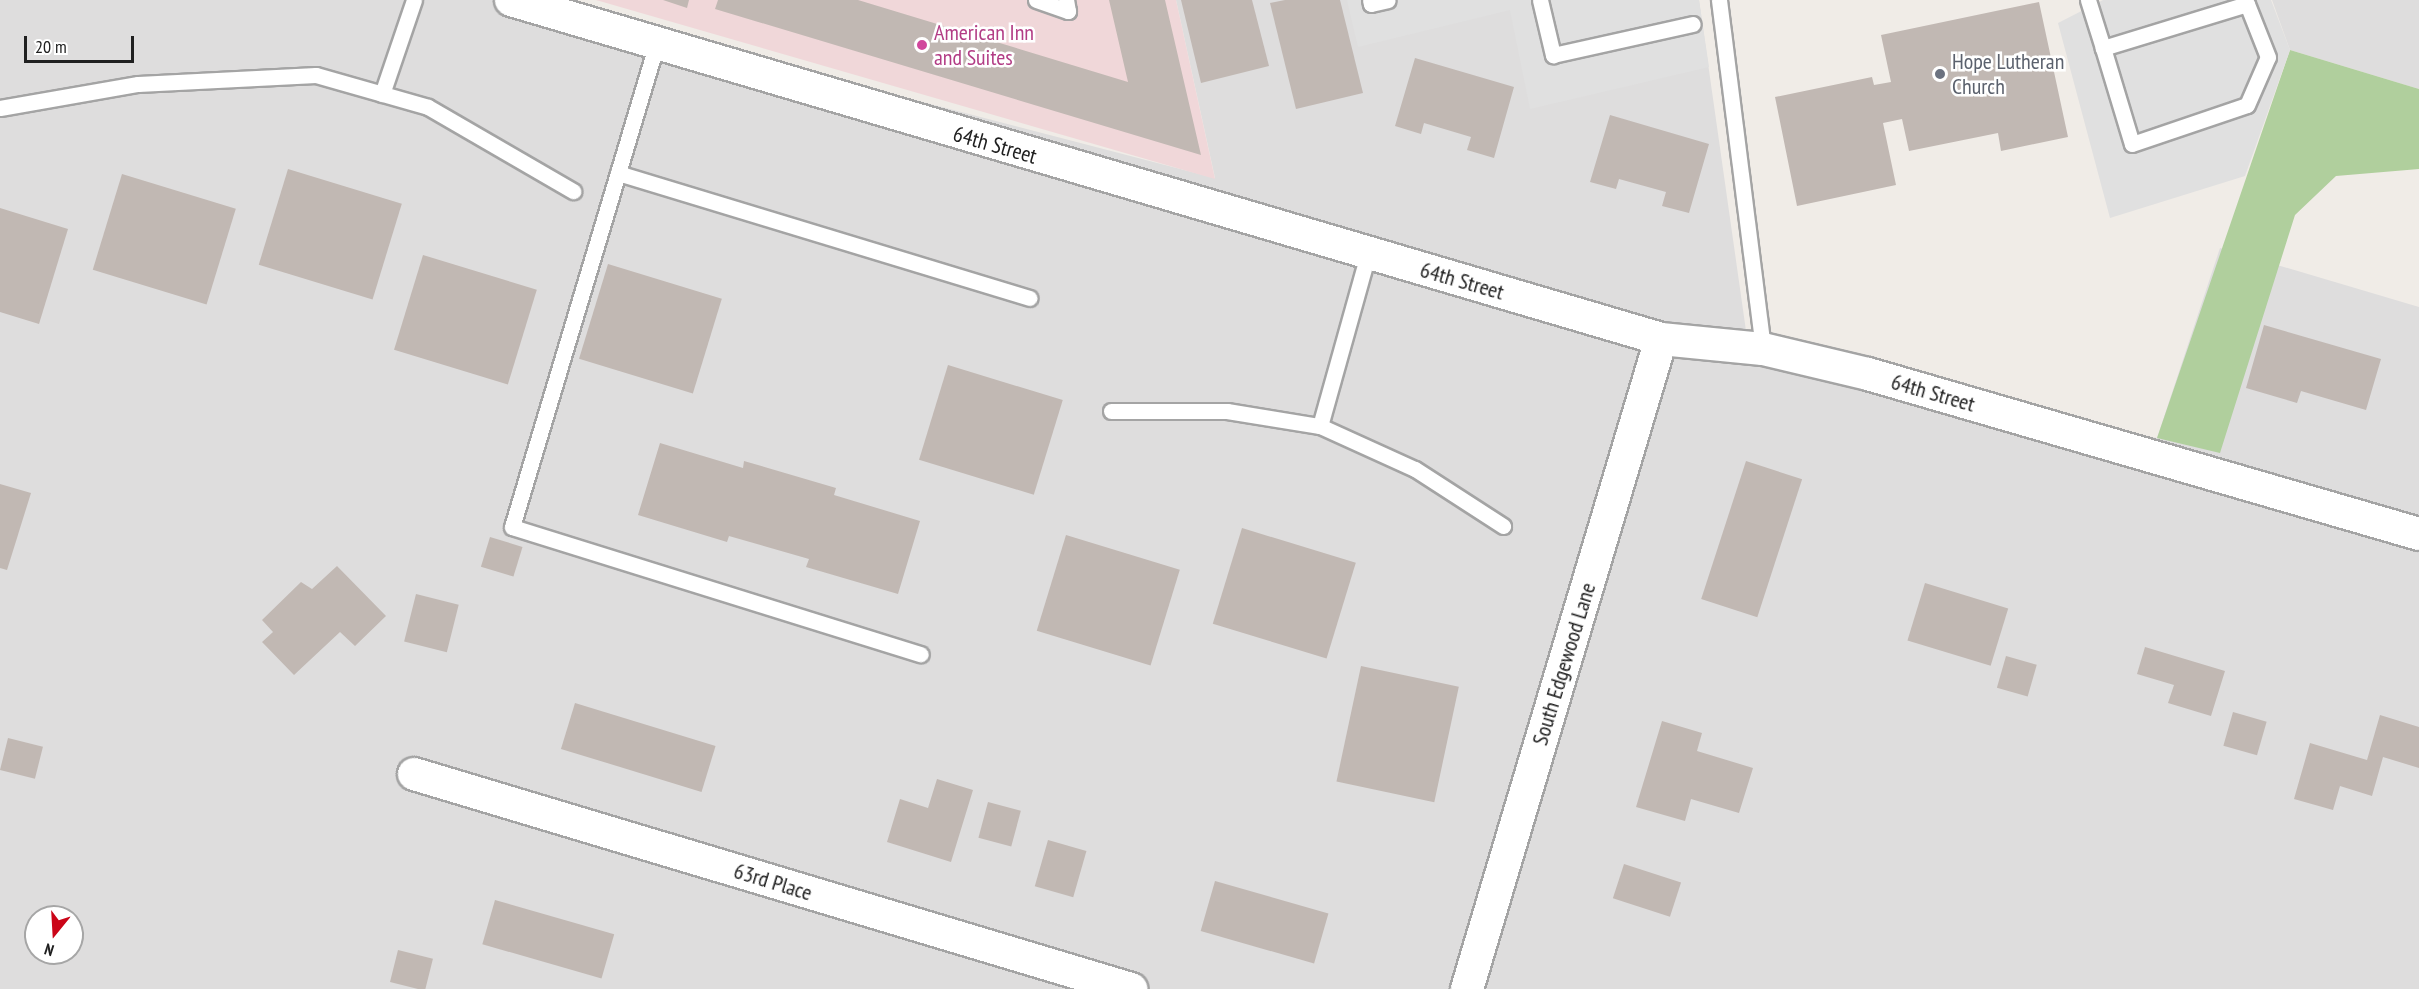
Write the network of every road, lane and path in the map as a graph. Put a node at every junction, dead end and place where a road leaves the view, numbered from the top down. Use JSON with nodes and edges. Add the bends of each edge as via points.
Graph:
{"nodes":[{"id":1,"x":414,"y":0,"type":"edge"},
{"id":2,"x":511,"y":0,"type":"edge"},
{"id":3,"x":1036,"y":0,"type":"edge"},
{"id":4,"x":1066,"y":0,"type":"edge"},
{"id":5,"x":1370,"y":0,"type":"edge"},
{"id":6,"x":1388,"y":0,"type":"edge"},
{"id":7,"x":1540,"y":0,"type":"edge"},
{"id":8,"x":1719,"y":0,"type":"edge"},
{"id":9,"x":2088,"y":0,"type":"edge"},
{"id":10,"x":1693,"y":24,"type":"dead end"},
{"id":11,"x":656,"y":46,"type":"junction"},
{"id":12,"x":2103,"y":48,"type":"junction"},
{"id":13,"x":382,"y":93,"type":"junction"},
{"id":14,"x":0,"y":108,"type":"edge"},
{"id":15,"x":618,"y":173,"type":"junction"},
{"id":16,"x":573,"y":191,"type":"dead end"},
{"id":17,"x":1368,"y":254,"type":"junction"},
{"id":18,"x":1029,"y":298,"type":"dead end"},
{"id":19,"x":1661,"y":339,"type":"junction"},
{"id":20,"x":1763,"y":349,"type":"junction"},
{"id":21,"x":1111,"y":411,"type":"dead end"},
{"id":22,"x":1320,"y":426,"type":"junction"},
{"id":23,"x":1503,"y":526,"type":"dead end"},
{"id":24,"x":2419,"y":534,"type":"edge"},
{"id":25,"x":921,"y":654,"type":"dead end"},
{"id":26,"x":414,"y":774,"type":"dead end"},
{"id":27,"x":1131,"y":989,"type":"edge"},
{"id":28,"x":1467,"y":989,"type":"edge"}],
"edges":[{"from":1,"to":13,"type":"lane"},
{"from":2,"to":11,"type":"street","name":"64th Street"},
{"from":3,"to":4,"type":"lane","via":[[1068,11]]},
{"from":5,"to":6,"type":"lane","via":[[1371,4]]},
{"from":7,"to":10,"type":"lane","via":[[1553,55]]},
{"from":8,"to":20,"type":"lane"},
{"from":9,"to":12,"type":"lane"},
{"from":11,"to":15,"type":"lane"},
{"from":11,"to":17,"type":"street","name":"64th Street"},
{"from":12,"to":12,"type":"lane","via":[[2247,4],[2268,57],[2247,105],[2132,144]]},
{"from":13,"to":14,"type":"lane","via":[[316,75],[138,84]]},
{"from":13,"to":16,"type":"lane","via":[[428,107]]},
{"from":15,"to":18,"type":"lane"},
{"from":15,"to":25,"type":"lane","via":[[512,527]]},
{"from":17,"to":19,"type":"street","name":"64th Street"},
{"from":17,"to":22,"type":"lane"},
{"from":19,"to":20,"type":"street","name":"64th Street"},
{"from":19,"to":28,"type":"street","name":"South Edgewood Lane"},
{"from":20,"to":24,"type":"street","name":"64th Street","via":[[1868,374]]},
{"from":21,"to":22,"type":"lane","via":[[1227,411]]},
{"from":22,"to":23,"type":"lane","via":[[1415,469]]},
{"from":26,"to":27,"type":"street","name":"63rd Place"}]}
